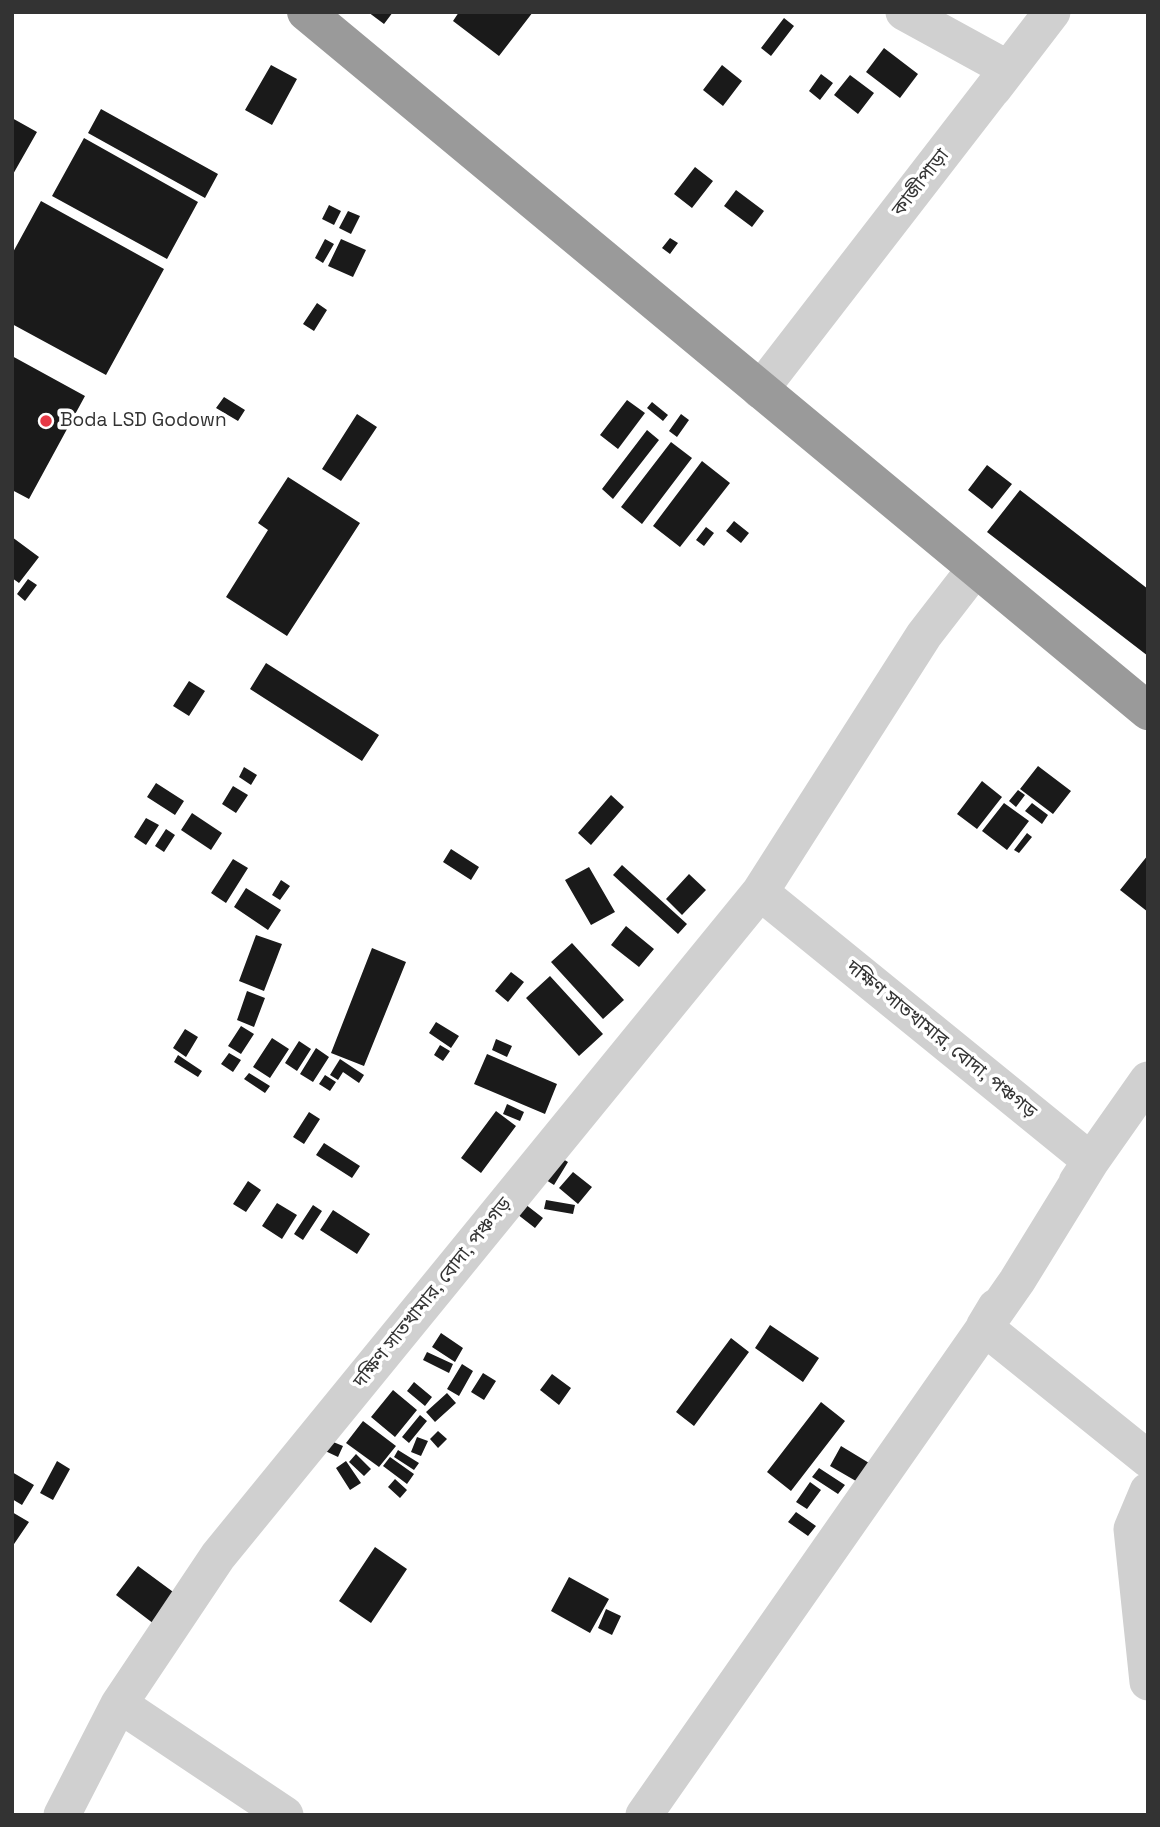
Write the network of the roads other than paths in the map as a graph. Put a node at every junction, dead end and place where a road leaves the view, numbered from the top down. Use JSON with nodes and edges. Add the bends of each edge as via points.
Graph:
{"nodes":[{"id":1,"x":306,"y":12,"type":"edge"},
{"id":2,"x":904,"y":12,"type":"edge"},
{"id":3,"x":1052,"y":12,"type":"edge"},
{"id":4,"x":967,"y":123,"type":"junction"},
{"id":5,"x":760,"y":390,"type":"junction"},
{"id":6,"x":975,"y":569,"type":"junction"},
{"id":7,"x":1148,"y":711,"type":"edge"},
{"id":8,"x":760,"y":892,"type":"junction"},
{"id":9,"x":1148,"y":1080,"type":"edge"},
{"id":10,"x":1091,"y":1161,"type":"junction"},
{"id":11,"x":984,"y":1327,"type":"junction"},
{"id":12,"x":1148,"y":1459,"type":"edge"},
{"id":13,"x":1148,"y":1491,"type":"edge"},
{"id":14,"x":1148,"y":1682,"type":"edge"},
{"id":15,"x":120,"y":1704,"type":"junction"},
{"id":16,"x":62,"y":1815,"type":"edge"},
{"id":17,"x":285,"y":1815,"type":"edge"},
{"id":18,"x":645,"y":1815,"type":"edge"}],
"edges":[{"from":1,"to":5,"type":"highway"},
{"from":2,"to":4,"type":"street","name":"কাজীপাড়া","via":[[1008,69]]},
{"from":3,"to":4,"type":"street"},
{"from":4,"to":5,"type":"street","name":"কাজীপাড়া"},
{"from":5,"to":6,"type":"highway"},
{"from":6,"to":7,"type":"highway"},
{"from":6,"to":8,"type":"street","name":"দক্ষিণ সাতখামার, বোদা, পঞ্চগড়","via":[[924,635]]},
{"from":8,"to":10,"type":"street","name":"দক্ষিণ সাতখামার, বোদা, পঞ্চগড়"},
{"from":8,"to":15,"type":"street","name":"দক্ষিণ সাতখামার, বোদা, পঞ্চগড়","via":[[218,1556]]},
{"from":9,"to":10,"type":"street"},
{"from":10,"to":11,"type":"street"},
{"from":11,"to":12,"type":"street"},
{"from":11,"to":18,"type":"street"},
{"from":13,"to":14,"type":"street","via":[[1132,1529]]},
{"from":15,"to":16,"type":"street","name":"দক্ষিণ সাতখামার, বোদা, পঞ্চগড়"},
{"from":15,"to":17,"type":"street"}]}
